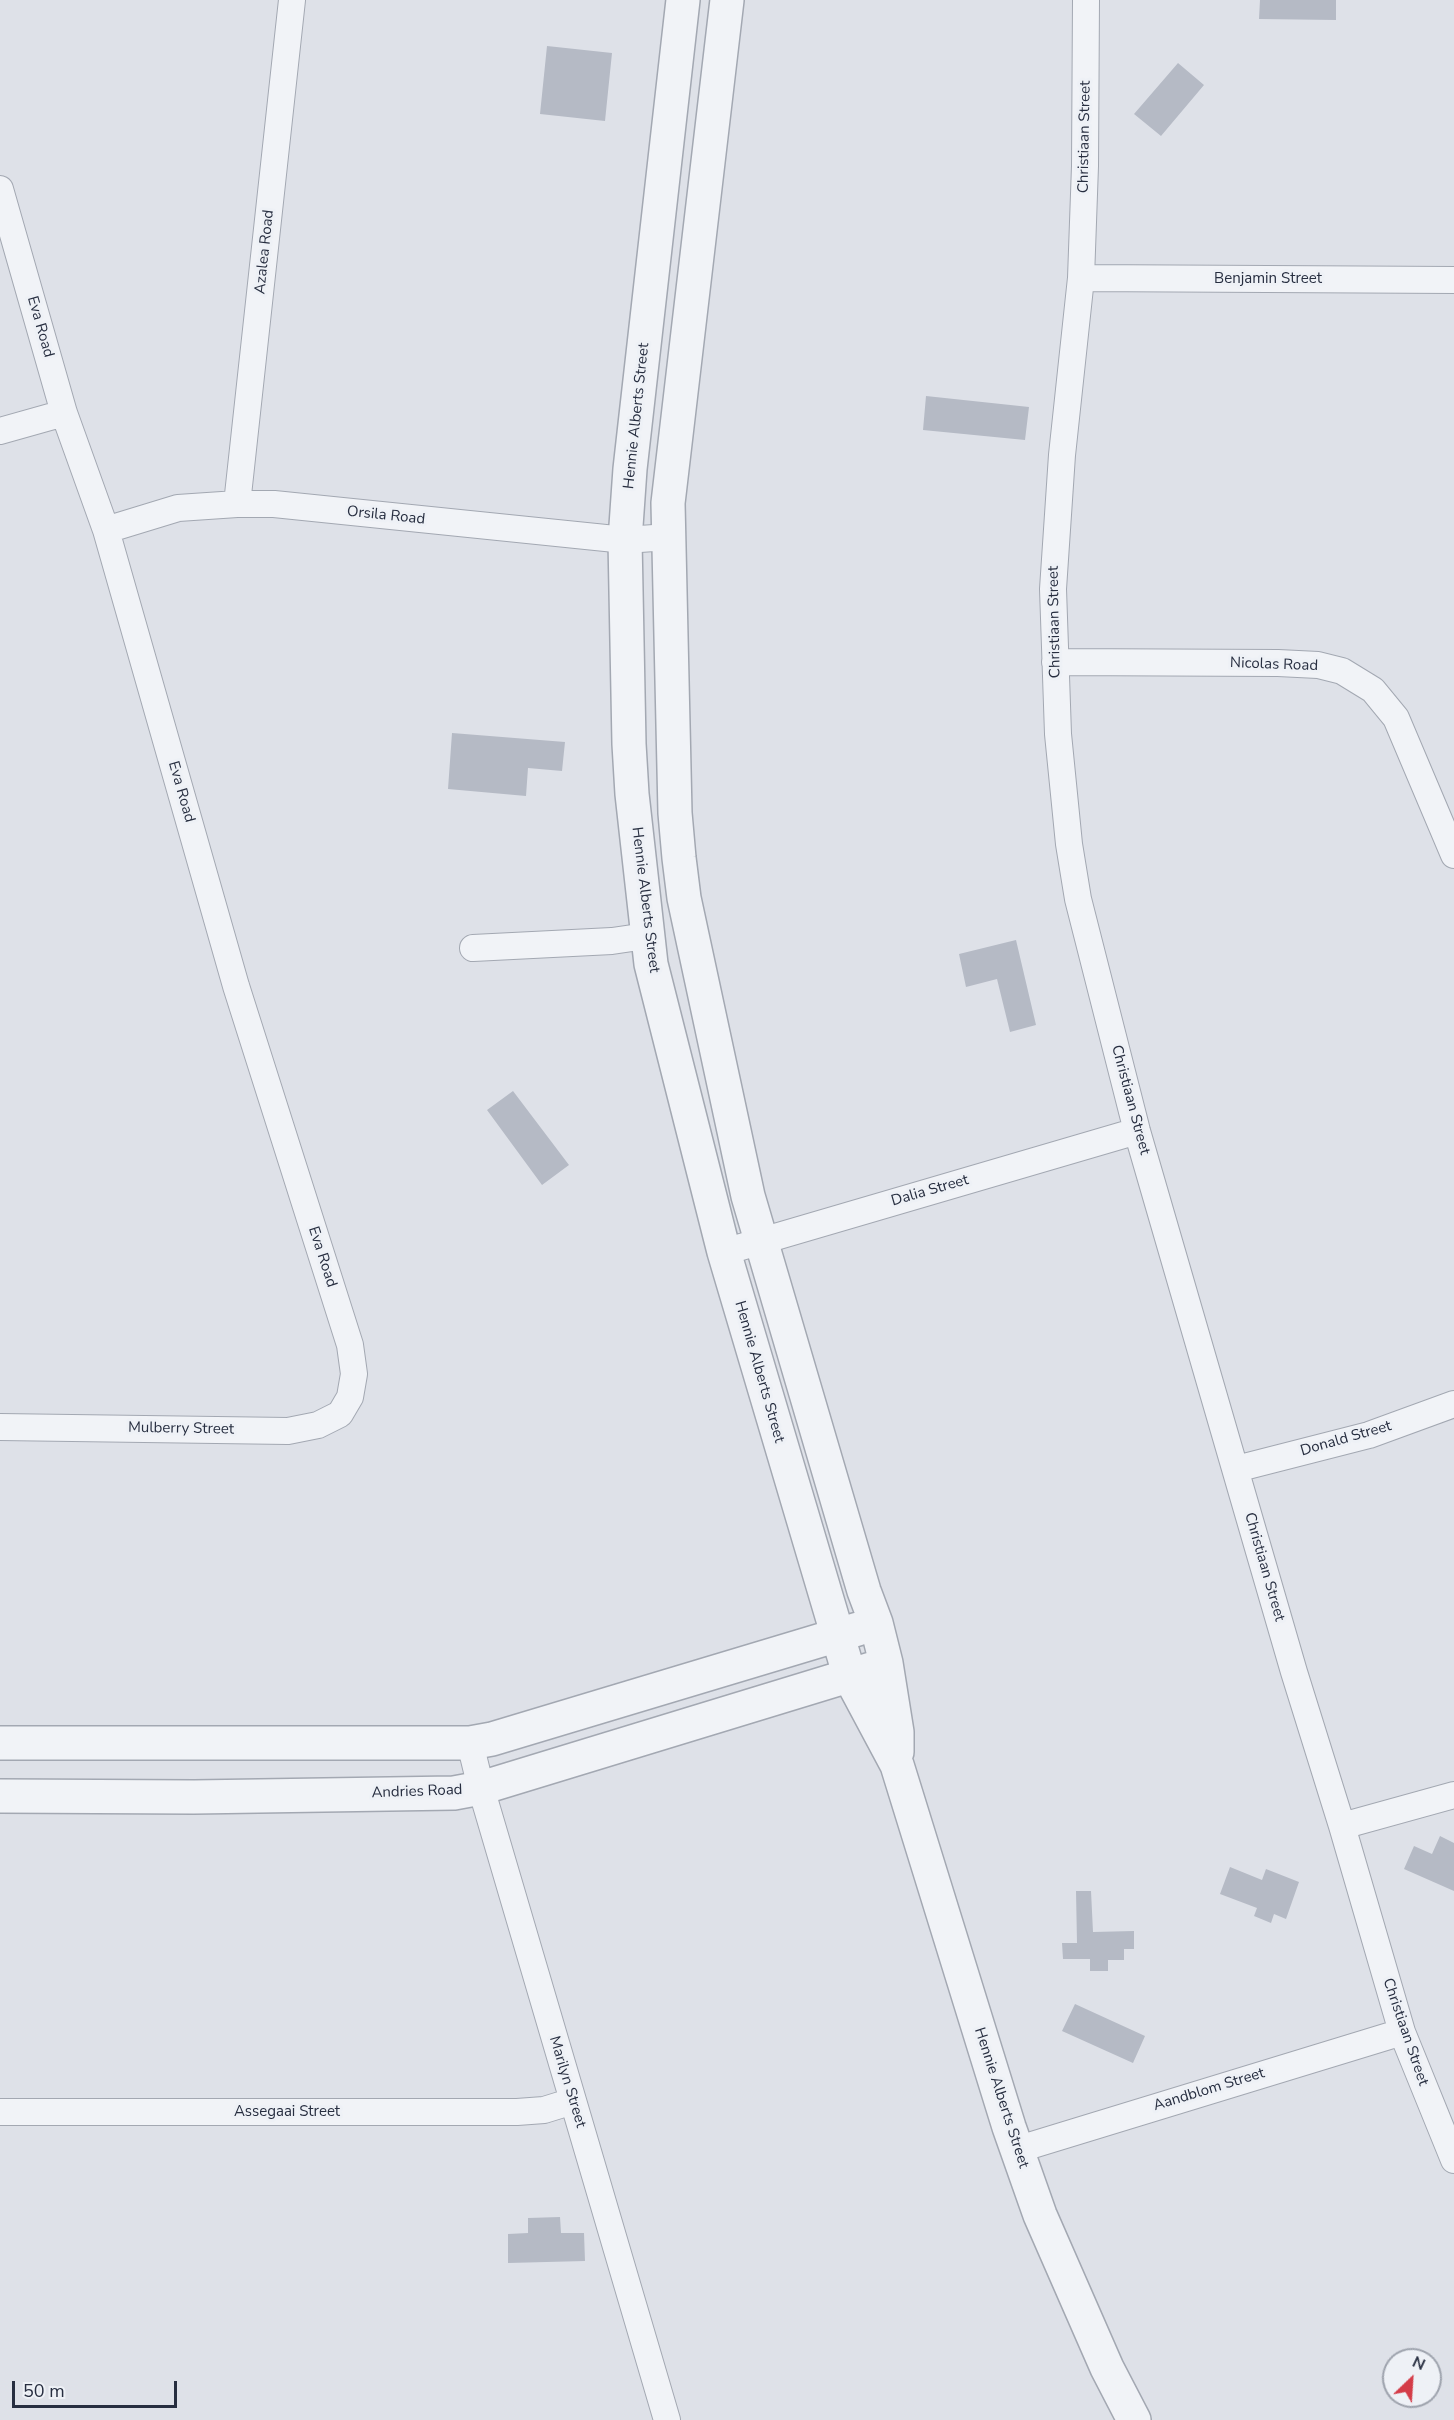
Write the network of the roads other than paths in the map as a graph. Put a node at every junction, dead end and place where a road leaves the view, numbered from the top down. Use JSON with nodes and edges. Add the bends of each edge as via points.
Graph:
{"nodes":[{"id":1,"x":292,"y":0,"type":"edge"},
{"id":2,"x":683,"y":0,"type":"edge"},
{"id":3,"x":728,"y":0,"type":"edge"},
{"id":4,"x":1086,"y":0,"type":"edge"},
{"id":5,"x":0,"y":189,"type":"edge"},
{"id":6,"x":1081,"y":278,"type":"junction"},
{"id":7,"x":1454,"y":280,"type":"edge"},
{"id":8,"x":64,"y":413,"type":"junction"},
{"id":9,"x":0,"y":431,"type":"edge"},
{"id":10,"x":237,"y":504,"type":"junction"},
{"id":11,"x":106,"y":530,"type":"junction"},
{"id":12,"x":669,"y":537,"type":"junction"},
{"id":13,"x":625,"y":540,"type":"junction"},
{"id":14,"x":1055,"y":662,"type":"junction"},
{"id":15,"x":1454,"y":855,"type":"edge"},
{"id":16,"x":646,"y":936,"type":"junction"},
{"id":17,"x":473,"y":948,"type":"dead end"},
{"id":18,"x":1137,"y":1131,"type":"junction"},
{"id":19,"x":761,"y":1241,"type":"junction"},
{"id":20,"x":724,"y":1252,"type":"junction"},
{"id":21,"x":350,"y":1397,"type":"joint"},
{"id":22,"x":1454,"y":1404,"type":"edge"},
{"id":23,"x":0,"y":1427,"type":"edge"},
{"id":24,"x":1236,"y":1469,"type":"junction"},
{"id":25,"x":876,"y":1623,"type":"junction"},
{"id":26,"x":837,"y":1637,"type":"junction"},
{"id":27,"x":886,"y":1663,"type":"junction"},
{"id":28,"x":850,"y":1677,"type":"junction"},
{"id":29,"x":0,"y":1743,"type":"edge"},
{"id":30,"x":470,"y":1743,"type":"junction"},
{"id":31,"x":897,"y":1765,"type":"junction"},
{"id":32,"x":481,"y":1788,"type":"junction"},
{"id":33,"x":1454,"y":1795,"type":"edge"},
{"id":34,"x":0,"y":1796,"type":"edge"},
{"id":35,"x":1342,"y":1826,"type":"junction"},
{"id":36,"x":1402,"y":2032,"type":"junction"},
{"id":37,"x":573,"y":2101,"type":"junction"},
{"id":38,"x":0,"y":2112,"type":"edge"},
{"id":39,"x":1016,"y":2150,"type":"junction"},
{"id":40,"x":1454,"y":2160,"type":"edge"},
{"id":41,"x":667,"y":2420,"type":"edge"},
{"id":42,"x":1134,"y":2420,"type":"edge"}],
"edges":[{"from":1,"to":10,"type":"street","name":"Azalea Road"},
{"from":2,"to":13,"type":"street","name":"Hennie Alberts Street"},
{"from":3,"to":12,"type":"street","name":"Hennie Alberts Street","via":[[668,503]]},
{"from":4,"to":6,"type":"street","name":"Christiaan Street"},
{"from":5,"to":8,"type":"street","name":"Eva Road"},
{"from":6,"to":7,"type":"street","name":"Benjamin Street"},
{"from":6,"to":14,"type":"street","name":"Christiaan Street","via":[[1057,514]]},
{"from":8,"to":9,"type":"street"},
{"from":8,"to":11,"type":"street","name":"Eva Road"},
{"from":10,"to":11,"type":"street","name":"Orsila Road","via":[[178,508]]},
{"from":10,"to":13,"type":"street","name":"Orsila Road"},
{"from":11,"to":21,"type":"street","name":"Eva Road","via":[[236,986],[350,1346],[354,1374]]},
{"from":12,"to":13,"type":"street","name":"Orsila Road"},
{"from":12,"to":19,"type":"street","name":"Hennie Alberts Street","via":[[675,813],[684,898]]},
{"from":13,"to":16,"type":"street","name":"Hennie Alberts Street","via":[[628,744]]},
{"from":14,"to":15,"type":"street","name":"Nicolas Road","via":[[1278,663],[1342,671],[1373,690],[1396,718]]},
{"from":14,"to":18,"type":"street","name":"Christiaan Street","via":[[1058,745],[1074,878]]},
{"from":16,"to":17,"type":"street"},
{"from":16,"to":20,"type":"street","name":"Hennie Alberts Street"},
{"from":18,"to":19,"type":"street","name":"Dalia Street"},
{"from":18,"to":24,"type":"street","name":"Christiaan Street"},
{"from":19,"to":20,"type":"street","name":"Dalia Street"},
{"from":19,"to":25,"type":"street","name":"Hennie Alberts Street"},
{"from":20,"to":26,"type":"street","name":"Hennie Alberts Street"},
{"from":21,"to":23,"type":"street","name":"Mulberry Street","via":[[340,1414],[318,1425],[288,1431]]},
{"from":22,"to":24,"type":"street","name":"Donald Street","via":[[1369,1435]]},
{"from":24,"to":35,"type":"street","name":"Christiaan Street"},
{"from":25,"to":26,"type":"street"},
{"from":25,"to":27,"type":"street","name":"Hennie Alberts Street"},
{"from":26,"to":28,"type":"street","name":"Hennie Alberts Street"},
{"from":26,"to":30,"type":"street"},
{"from":27,"to":28,"type":"street","name":"Andries Road"},
{"from":27,"to":31,"type":"street","name":"Hennie Alberts Street","via":[[897,1732]]},
{"from":28,"to":31,"type":"street","name":"Hennie Alberts Street"},
{"from":28,"to":32,"type":"street","name":"Andries Road"},
{"from":29,"to":30,"type":"street"},
{"from":30,"to":32,"type":"street","name":"Marilyn Street"},
{"from":31,"to":39,"type":"street","name":"Hennie Alberts Street"},
{"from":32,"to":34,"type":"street","name":"Andries Road","via":[[454,1793]]},
{"from":32,"to":37,"type":"street","name":"Marilyn Street"},
{"from":33,"to":35,"type":"street"},
{"from":35,"to":36,"type":"street","name":"Christiaan Street"},
{"from":36,"to":39,"type":"street","name":"Aandblom Street"},
{"from":36,"to":40,"type":"street","name":"Christiaan Street"},
{"from":37,"to":38,"type":"street","name":"Assegaai Street","via":[[544,2110],[517,2112]]},
{"from":37,"to":41,"type":"street","name":"Marilyn Street"},
{"from":39,"to":42,"type":"street","name":"Hennie Alberts Street","via":[[1071,2289]]}]}
